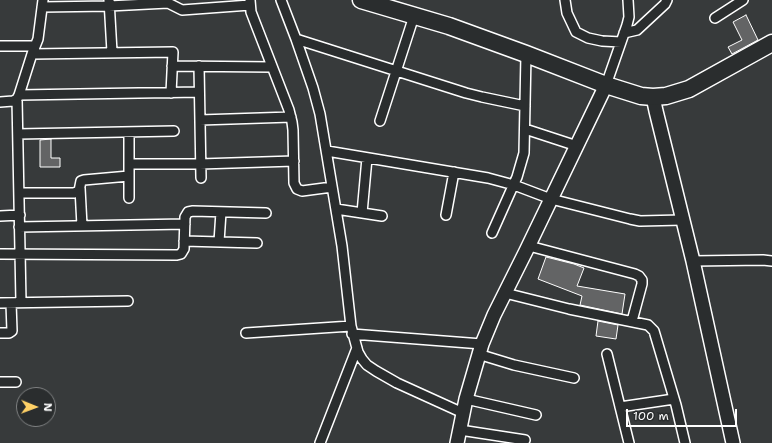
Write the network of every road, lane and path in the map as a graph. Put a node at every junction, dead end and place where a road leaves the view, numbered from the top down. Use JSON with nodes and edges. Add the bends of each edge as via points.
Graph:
{"nodes":[{"id":1,"x":280,"y":0,"type":"edge"},
{"id":2,"x":361,"y":0,"type":"edge"},
{"id":3,"x":565,"y":0,"type":"edge"},
{"id":4,"x":628,"y":0,"type":"edge"},
{"id":5,"x":667,"y":0,"type":"edge"},
{"id":6,"x":743,"y":0,"type":"edge"},
{"id":7,"x":250,"y":2,"type":"edge"},
{"id":8,"x":109,"y":3,"type":"edge"},
{"id":9,"x":43,"y":4,"type":"edge"},
{"id":10,"x":414,"y":16,"type":"junction"},
{"id":11,"x":715,"y":18,"type":"dead end"},
{"id":12,"x":623,"y":38,"type":"junction"},
{"id":13,"x":296,"y":39,"type":"junction"},
{"id":14,"x":772,"y":43,"type":"edge"},
{"id":15,"x":0,"y":46,"type":"edge"},
{"id":16,"x":34,"y":50,"type":"junction"},
{"id":17,"x":112,"y":52,"type":"junction"},
{"id":18,"x":526,"y":54,"type":"junction"},
{"id":19,"x":172,"y":66,"type":"junction"},
{"id":20,"x":199,"y":66,"type":"junction"},
{"id":21,"x":272,"y":67,"type":"junction"},
{"id":22,"x":396,"y":71,"type":"junction"},
{"id":23,"x":606,"y":85,"type":"junction"},
{"id":24,"x":199,"y":92,"type":"junction"},
{"id":25,"x":171,"y":93,"type":"junction"},
{"id":26,"x":18,"y":97,"type":"junction"},
{"id":27,"x":653,"y":97,"type":"junction"},
{"id":28,"x":0,"y":102,"type":"edge"},
{"id":29,"x":524,"y":106,"type":"junction"},
{"id":30,"x":291,"y":117,"type":"junction"},
{"id":31,"x":200,"y":120,"type":"junction"},
{"id":32,"x":380,"y":121,"type":"dead end"},
{"id":33,"x":525,"y":128,"type":"junction"},
{"id":34,"x":174,"y":131,"type":"dead end"},
{"id":35,"x":129,"y":132,"type":"junction"},
{"id":36,"x":18,"y":134,"type":"junction"},
{"id":37,"x":577,"y":146,"type":"junction"},
{"id":38,"x":327,"y":151,"type":"junction"},
{"id":39,"x":367,"y":158,"type":"junction"},
{"id":40,"x":294,"y":161,"type":"junction"},
{"id":41,"x":128,"y":164,"type":"junction"},
{"id":42,"x":200,"y":164,"type":"junction"},
{"id":43,"x":454,"y":172,"type":"junction"},
{"id":44,"x":129,"y":176,"type":"junction"},
{"id":45,"x":201,"y":178,"type":"dead end"},
{"id":46,"x":514,"y":184,"type":"junction"},
{"id":47,"x":332,"y":187,"type":"junction"},
{"id":48,"x":80,"y":188,"type":"junction"},
{"id":49,"x":18,"y":193,"type":"junction"},
{"id":50,"x":129,"y":198,"type":"dead end"},
{"id":51,"x":551,"y":199,"type":"junction"},
{"id":52,"x":336,"y":210,"type":"junction"},
{"id":53,"x":221,"y":212,"type":"junction"},
{"id":54,"x":266,"y":213,"type":"dead end"},
{"id":55,"x":362,"y":213,"type":"junction"},
{"id":56,"x":446,"y":214,"type":"dead end"},
{"id":57,"x":20,"y":215,"type":"junction"},
{"id":58,"x":0,"y":216,"type":"edge"},
{"id":59,"x":382,"y":216,"type":"dead end"},
{"id":60,"x":682,"y":220,"type":"junction"},
{"id":61,"x":185,"y":224,"type":"junction"},
{"id":62,"x":82,"y":226,"type":"junction"},
{"id":63,"x":19,"y":228,"type":"junction"},
{"id":64,"x":492,"y":233,"type":"dead end"},
{"id":65,"x":184,"y":241,"type":"junction"},
{"id":66,"x":219,"y":242,"type":"junction"},
{"id":67,"x":257,"y":243,"type":"dead end"},
{"id":68,"x":529,"y":246,"type":"junction"},
{"id":69,"x":20,"y":253,"type":"junction"},
{"id":70,"x":0,"y":254,"type":"edge"},
{"id":71,"x":693,"y":261,"type":"junction"},
{"id":72,"x":772,"y":261,"type":"edge"},
{"id":73,"x":505,"y":293,"type":"junction"},
{"id":74,"x":128,"y":301,"type":"dead end"},
{"id":75,"x":16,"y":302,"type":"junction"},
{"id":76,"x":0,"y":303,"type":"edge"},
{"id":77,"x":632,"y":322,"type":"junction"},
{"id":78,"x":351,"y":330,"type":"junction"},
{"id":79,"x":0,"y":333,"type":"edge"},
{"id":80,"x":246,"y":333,"type":"dead end"},
{"id":81,"x":357,"y":348,"type":"junction"},
{"id":82,"x":480,"y":349,"type":"junction"},
{"id":83,"x":607,"y":354,"type":"dead end"},
{"id":84,"x":574,"y":378,"type":"dead end"},
{"id":85,"x":0,"y":382,"type":"edge"},
{"id":86,"x":16,"y":382,"type":"dead end"},
{"id":87,"x":466,"y":399,"type":"junction"},
{"id":88,"x":674,"y":399,"type":"junction"},
{"id":89,"x":620,"y":407,"type":"junction"},
{"id":90,"x":463,"y":413,"type":"junction"},
{"id":91,"x":536,"y":415,"type":"dead end"},
{"id":92,"x":460,"y":430,"type":"junction"},
{"id":93,"x":525,"y":440,"type":"dead end"},
{"id":94,"x":320,"y":443,"type":"edge"},
{"id":95,"x":457,"y":443,"type":"edge"},
{"id":96,"x":629,"y":443,"type":"edge"},
{"id":97,"x":685,"y":443,"type":"edge"},
{"id":98,"x":733,"y":443,"type":"edge"}],
"edges":[{"from":1,"to":13,"type":"street"},
{"from":2,"to":10,"type":"highway"},
{"from":3,"to":12,"type":"street","via":[[567,13],[576,32],[588,38],[602,40]]},
{"from":4,"to":12,"type":"street","via":[[629,17]]},
{"from":5,"to":12,"type":"street","via":[[637,30]]},
{"from":6,"to":11,"type":"street"},
{"from":7,"to":8,"type":"street","via":[[182,10],[168,3]]},
{"from":7,"to":21,"type":"street","via":[[251,12]]},
{"from":8,"to":9,"type":"street"},
{"from":8,"to":17,"type":"street"},
{"from":9,"to":16,"type":"street"},
{"from":10,"to":18,"type":"highway"},
{"from":10,"to":22,"type":"street"},
{"from":12,"to":23,"type":"street"},
{"from":13,"to":22,"type":"street"},
{"from":13,"to":38,"type":"street","via":[[317,102]]},
{"from":14,"to":27,"type":"highway","via":[[690,89]]},
{"from":15,"to":16,"type":"street"},
{"from":16,"to":17,"type":"street"},
{"from":16,"to":26,"type":"street"},
{"from":17,"to":19,"type":"street","via":[[173,52]]},
{"from":18,"to":23,"type":"highway"},
{"from":18,"to":29,"type":"street"},
{"from":19,"to":20,"type":"street"},
{"from":19,"to":25,"type":"street"},
{"from":20,"to":21,"type":"street"},
{"from":20,"to":24,"type":"street"},
{"from":21,"to":30,"type":"street"},
{"from":22,"to":29,"type":"street","via":[[466,93]]},
{"from":22,"to":32,"type":"street"},
{"from":23,"to":27,"type":"highway"},
{"from":23,"to":37,"type":"street"},
{"from":24,"to":25,"type":"street"},
{"from":24,"to":31,"type":"street"},
{"from":25,"to":26,"type":"street"},
{"from":26,"to":28,"type":"street","via":[[13,101]]},
{"from":26,"to":36,"type":"street"},
{"from":27,"to":60,"type":"street"},
{"from":29,"to":33,"type":"street"},
{"from":30,"to":31,"type":"street"},
{"from":30,"to":40,"type":"street"},
{"from":31,"to":42,"type":"street"},
{"from":33,"to":37,"type":"street"},
{"from":33,"to":46,"type":"street","via":[[524,153]]},
{"from":34,"to":35,"type":"street"},
{"from":35,"to":36,"type":"street"},
{"from":35,"to":41,"type":"street"},
{"from":36,"to":49,"type":"street"},
{"from":37,"to":51,"type":"street"},
{"from":38,"to":39,"type":"street"},
{"from":38,"to":47,"type":"street"},
{"from":39,"to":43,"type":"street"},
{"from":39,"to":55,"type":"street"},
{"from":40,"to":42,"type":"street"},
{"from":40,"to":47,"type":"street","via":[[294,183],[297,190]]},
{"from":41,"to":42,"type":"street"},
{"from":41,"to":44,"type":"street"},
{"from":42,"to":45,"type":"street"},
{"from":43,"to":46,"type":"street"},
{"from":43,"to":56,"type":"street"},
{"from":44,"to":48,"type":"street","via":[[86,179],[81,181]]},
{"from":44,"to":50,"type":"street"},
{"from":46,"to":51,"type":"street"},
{"from":46,"to":64,"type":"street"},
{"from":47,"to":52,"type":"street"},
{"from":48,"to":49,"type":"street","via":[[74,193]]},
{"from":48,"to":62,"type":"street"},
{"from":49,"to":57,"type":"street"},
{"from":51,"to":60,"type":"street","via":[[630,219]]},
{"from":51,"to":68,"type":"street"},
{"from":52,"to":55,"type":"street"},
{"from":52,"to":78,"type":"street"},
{"from":53,"to":54,"type":"street"},
{"from":53,"to":61,"type":"street","via":[[190,211],[186,214]]},
{"from":53,"to":66,"type":"street"},
{"from":55,"to":59,"type":"street"},
{"from":57,"to":58,"type":"street"},
{"from":57,"to":63,"type":"street"},
{"from":60,"to":71,"type":"street"},
{"from":61,"to":62,"type":"street"},
{"from":61,"to":65,"type":"street"},
{"from":62,"to":63,"type":"street"},
{"from":63,"to":69,"type":"street"},
{"from":65,"to":66,"type":"street"},
{"from":65,"to":69,"type":"street","via":[[184,251],[177,255]]},
{"from":66,"to":67,"type":"street"},
{"from":68,"to":73,"type":"street"},
{"from":68,"to":77,"type":"street","via":[[639,276],[642,284]]},
{"from":69,"to":70,"type":"street"},
{"from":69,"to":75,"type":"street"},
{"from":71,"to":72,"type":"street"},
{"from":71,"to":98,"type":"street"},
{"from":73,"to":77,"type":"street"},
{"from":73,"to":82,"type":"street"},
{"from":74,"to":75,"type":"street"},
{"from":75,"to":76,"type":"street"},
{"from":75,"to":79,"type":"street","via":[[12,331]]},
{"from":77,"to":88,"type":"street","via":[[648,325],[654,331]]},
{"from":78,"to":80,"type":"street"},
{"from":78,"to":81,"type":"street"},
{"from":78,"to":82,"type":"street"},
{"from":81,"to":90,"type":"street","via":[[362,359],[376,371]]},
{"from":81,"to":94,"type":"street"},
{"from":82,"to":84,"type":"street","via":[[525,368]]},
{"from":82,"to":87,"type":"street"},
{"from":83,"to":89,"type":"street"},
{"from":85,"to":86,"type":"street"},
{"from":87,"to":90,"type":"street"},
{"from":87,"to":91,"type":"street"},
{"from":88,"to":89,"type":"street"},
{"from":88,"to":97,"type":"street"},
{"from":89,"to":96,"type":"street"},
{"from":90,"to":92,"type":"street"},
{"from":92,"to":93,"type":"street"},
{"from":92,"to":95,"type":"street"}]}
